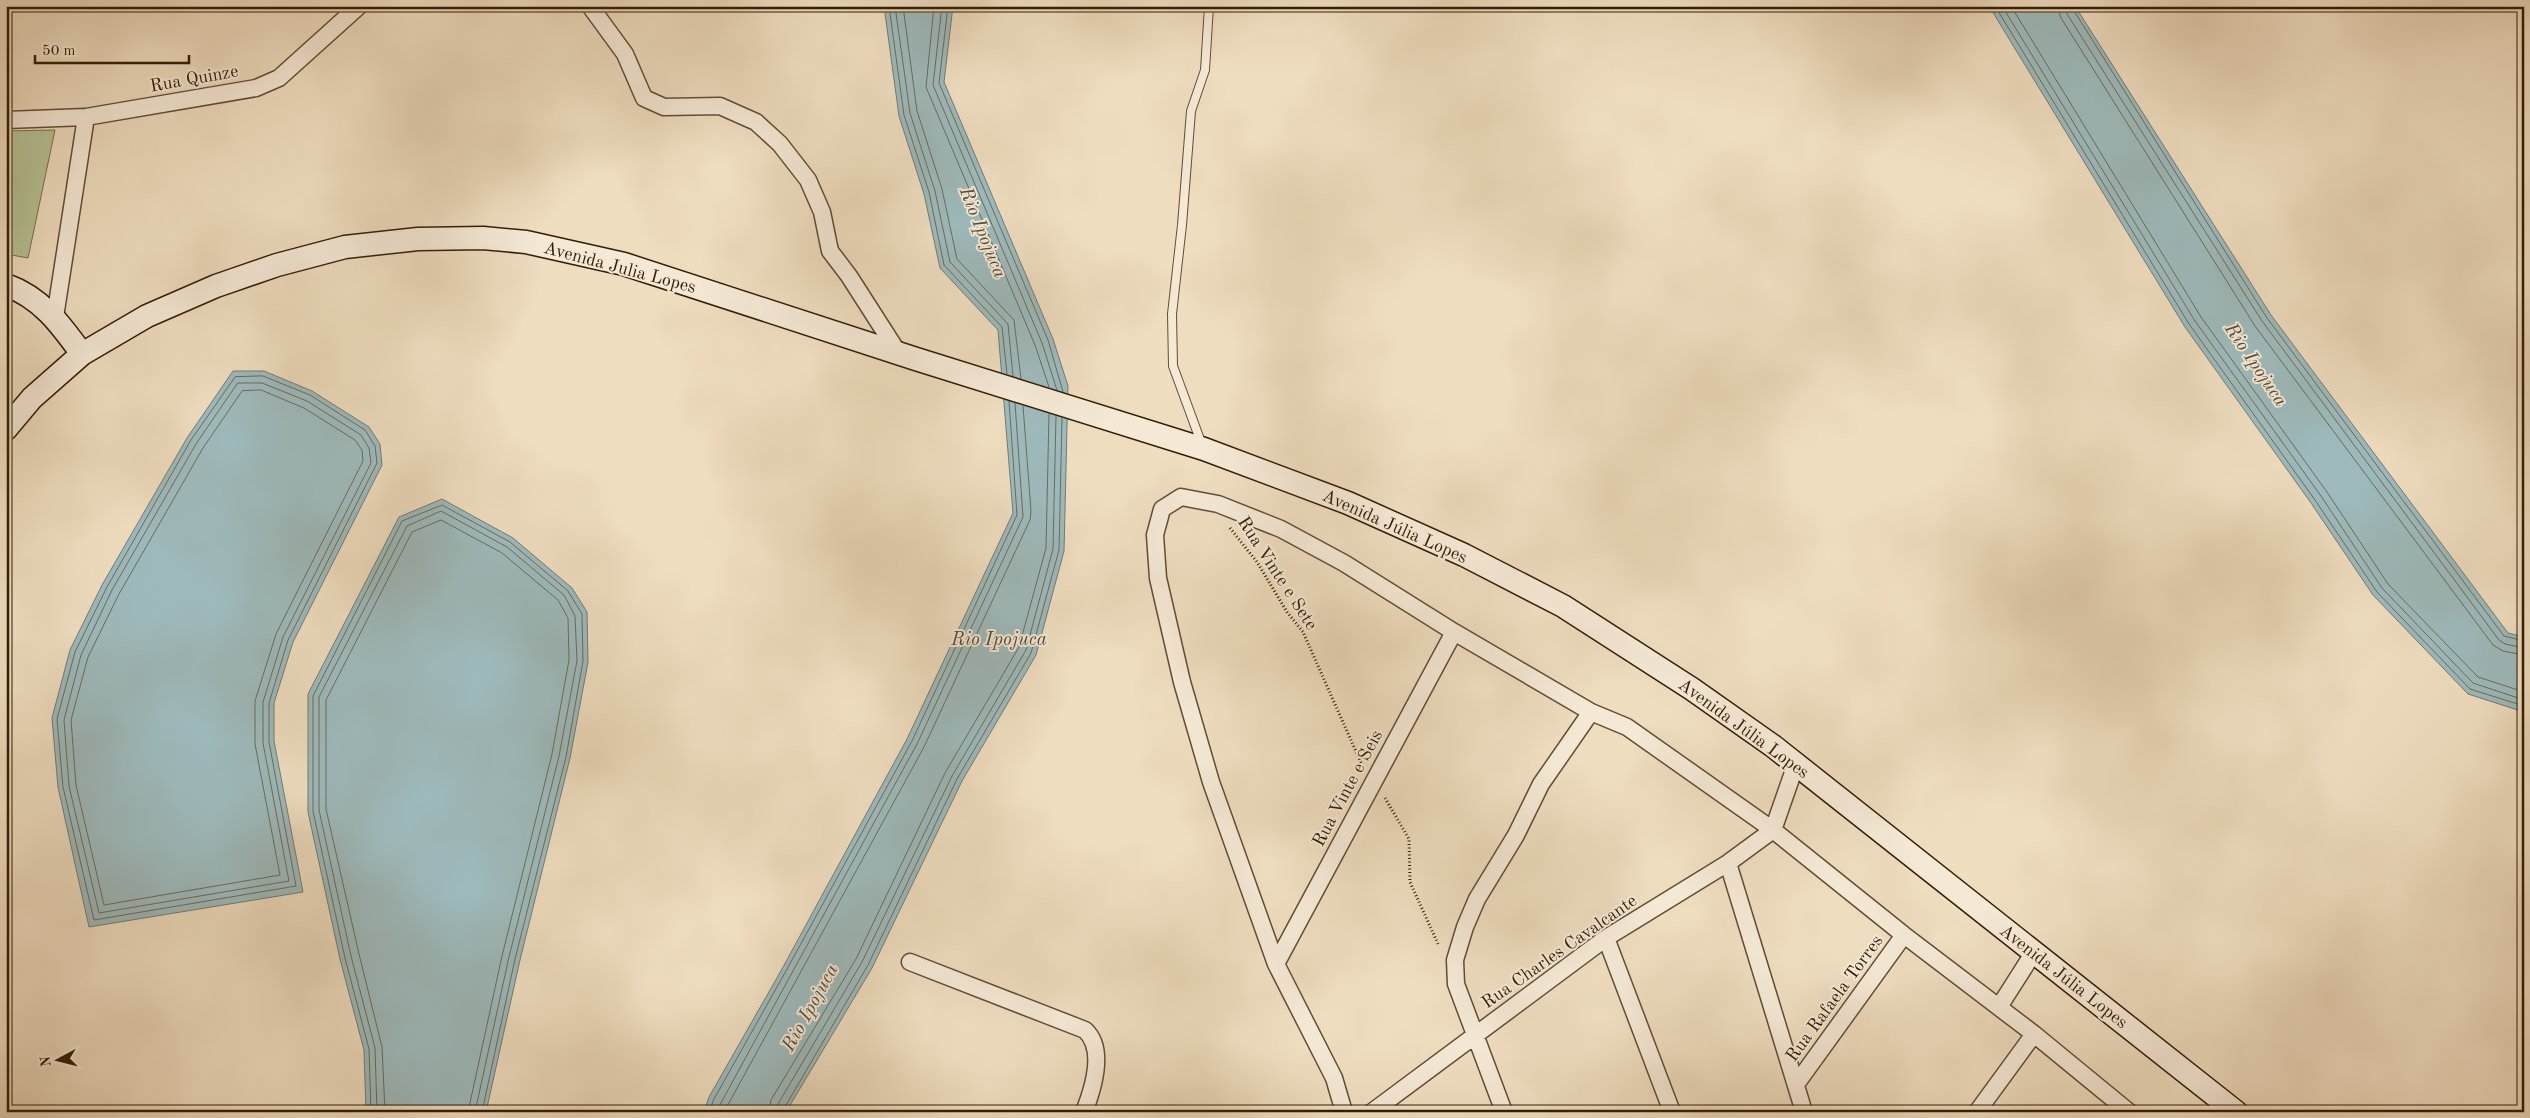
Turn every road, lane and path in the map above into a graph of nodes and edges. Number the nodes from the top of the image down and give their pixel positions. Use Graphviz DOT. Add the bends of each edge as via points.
graph roads {
  1 [pos="360,6"];
  2 [pos="590,6"];
  3 [pos="1209,6"];
  4 [pos="86,117"];
  5 [pos="6,120"];
  6 [pos="11,291"];
  7 [pos="55,317"];
  8 [pos="82,354"];
  9 [pos="907,356"];
  10 [pos="6,429"];
  11 [pos="1198,447"];
  12 [pos="1218,504"];
  13 [pos="1454,632"];
  14 [pos="1591,712"];
  15 [pos="1796,764"];
  16 [pos="1371,785"];
  17 [pos="1773,830"];
  18 [pos="1728,863"];
  19 [pos="1904,935"];
  20 [pos="1606,938"];
  21 [pos="1440,948"];
  22 [pos="2034,952"];
  23 [pos="910,962"];
  24 [pos="1276,964"];
  25 [pos="1999,1007"];
  26 [pos="1476,1034"];
  27 [pos="2034,1034"];
  28 [pos="1797,1083"];
  29 [pos="1084,1112"];
  30 [pos="1344,1112"];
  31 [pos="1372,1112"];
  32 [pos="1504,1112"];
  33 [pos="1672,1112"];
  34 [pos="1804,1112"];
  35 [pos="1977,1112"];
  36 [pos="2128,1112"];
  37 [pos="2236,1112"];
  1 -- 4 [label="street, Rua Quinze" via="279,78 256,88"];
  2 -- 9 [label="street" via="625,54 644,98 664,107 720,106 756,122 780,144 808,180 822,212 830,251"];
  3 -- 11 [label="lane" via="1205,70 1191,111 1172,314 1173,366"];
  4 -- 5 [label="street, Rua Quinze"];
  4 -- 7 [label="street"];
  6 -- 7 [label="main road"];
  7 -- 8 [label="main road"];
  8 -- 9 [label="main road, Avenida Julia Lopes" via="147,316 216,286 277,265 345,247 418,239 483,238 526,242 624,264"];
  8 -- 10 [label="main road, Avenida Julia Lopes" via="32,398"];
  9 -- 11 [label="main road, Avenida Julia Lopes"];
  11 -- 15 [label="main road, Avenida Júlia Lopes" via="1348,503 1464,555 1563,606 1692,689"];
  12 -- 13 [label="street" via="1280,529 1344,562"];
  12 -- 16 [label="path, Rua Vinte e Sete" via="1232,533 1257,562 1303,632"];
  12 -- 24 [label="street" via="1182,497 1162,509 1155,535 1158,578 1182,682 1211,782"];
  13 -- 14 [label="street"];
  13 -- 16 [label="street, Rua Vinte e Seis"];
  14 -- 17 [label="street" via="1627,727"];
  14 -- 26 [label="street" via="1542,784 1477,899 1465,927 1455,960 1456,984"];
  15 -- 17 [label="street"];
  15 -- 22 [label="main road, Avenida Júlia Lopes"];
  16 -- 21 [label="path, Rua Vinte e Sete" via="1379,789 1398,816 1409,839 1410,882"];
  16 -- 24 [label="street, Rua Vinte e Seis"];
  17 -- 18 [label="street, Rua Charles Cavalcante"];
  17 -- 19 [label="street"];
  18 -- 20 [label="street, Rua Charles Cavalcante"];
  18 -- 28 [label="street"];
  19 -- 25 [label="street"];
  19 -- 28 [label="street, Rua Rafaela Torres"];
  20 -- 26 [label="street, Rua Charles Cavalcante"];
  20 -- 33 [label="street"];
  22 -- 25 [label="street"];
  22 -- 37 [label="main road, Avenida Júlia Lopes"];
  23 -- 29 [label="street" via="1085,1030 1092,1036 1096,1054"];
  24 -- 30 [label="street" via="1334,1078"];
  25 -- 27 [label="street"];
  26 -- 31 [label="street, Rua Charles Cavalcante"];
  26 -- 32 [label="street"];
  27 -- 35 [label="street"];
  27 -- 36 [label="street"];
  28 -- 34 [label="street"];
}
